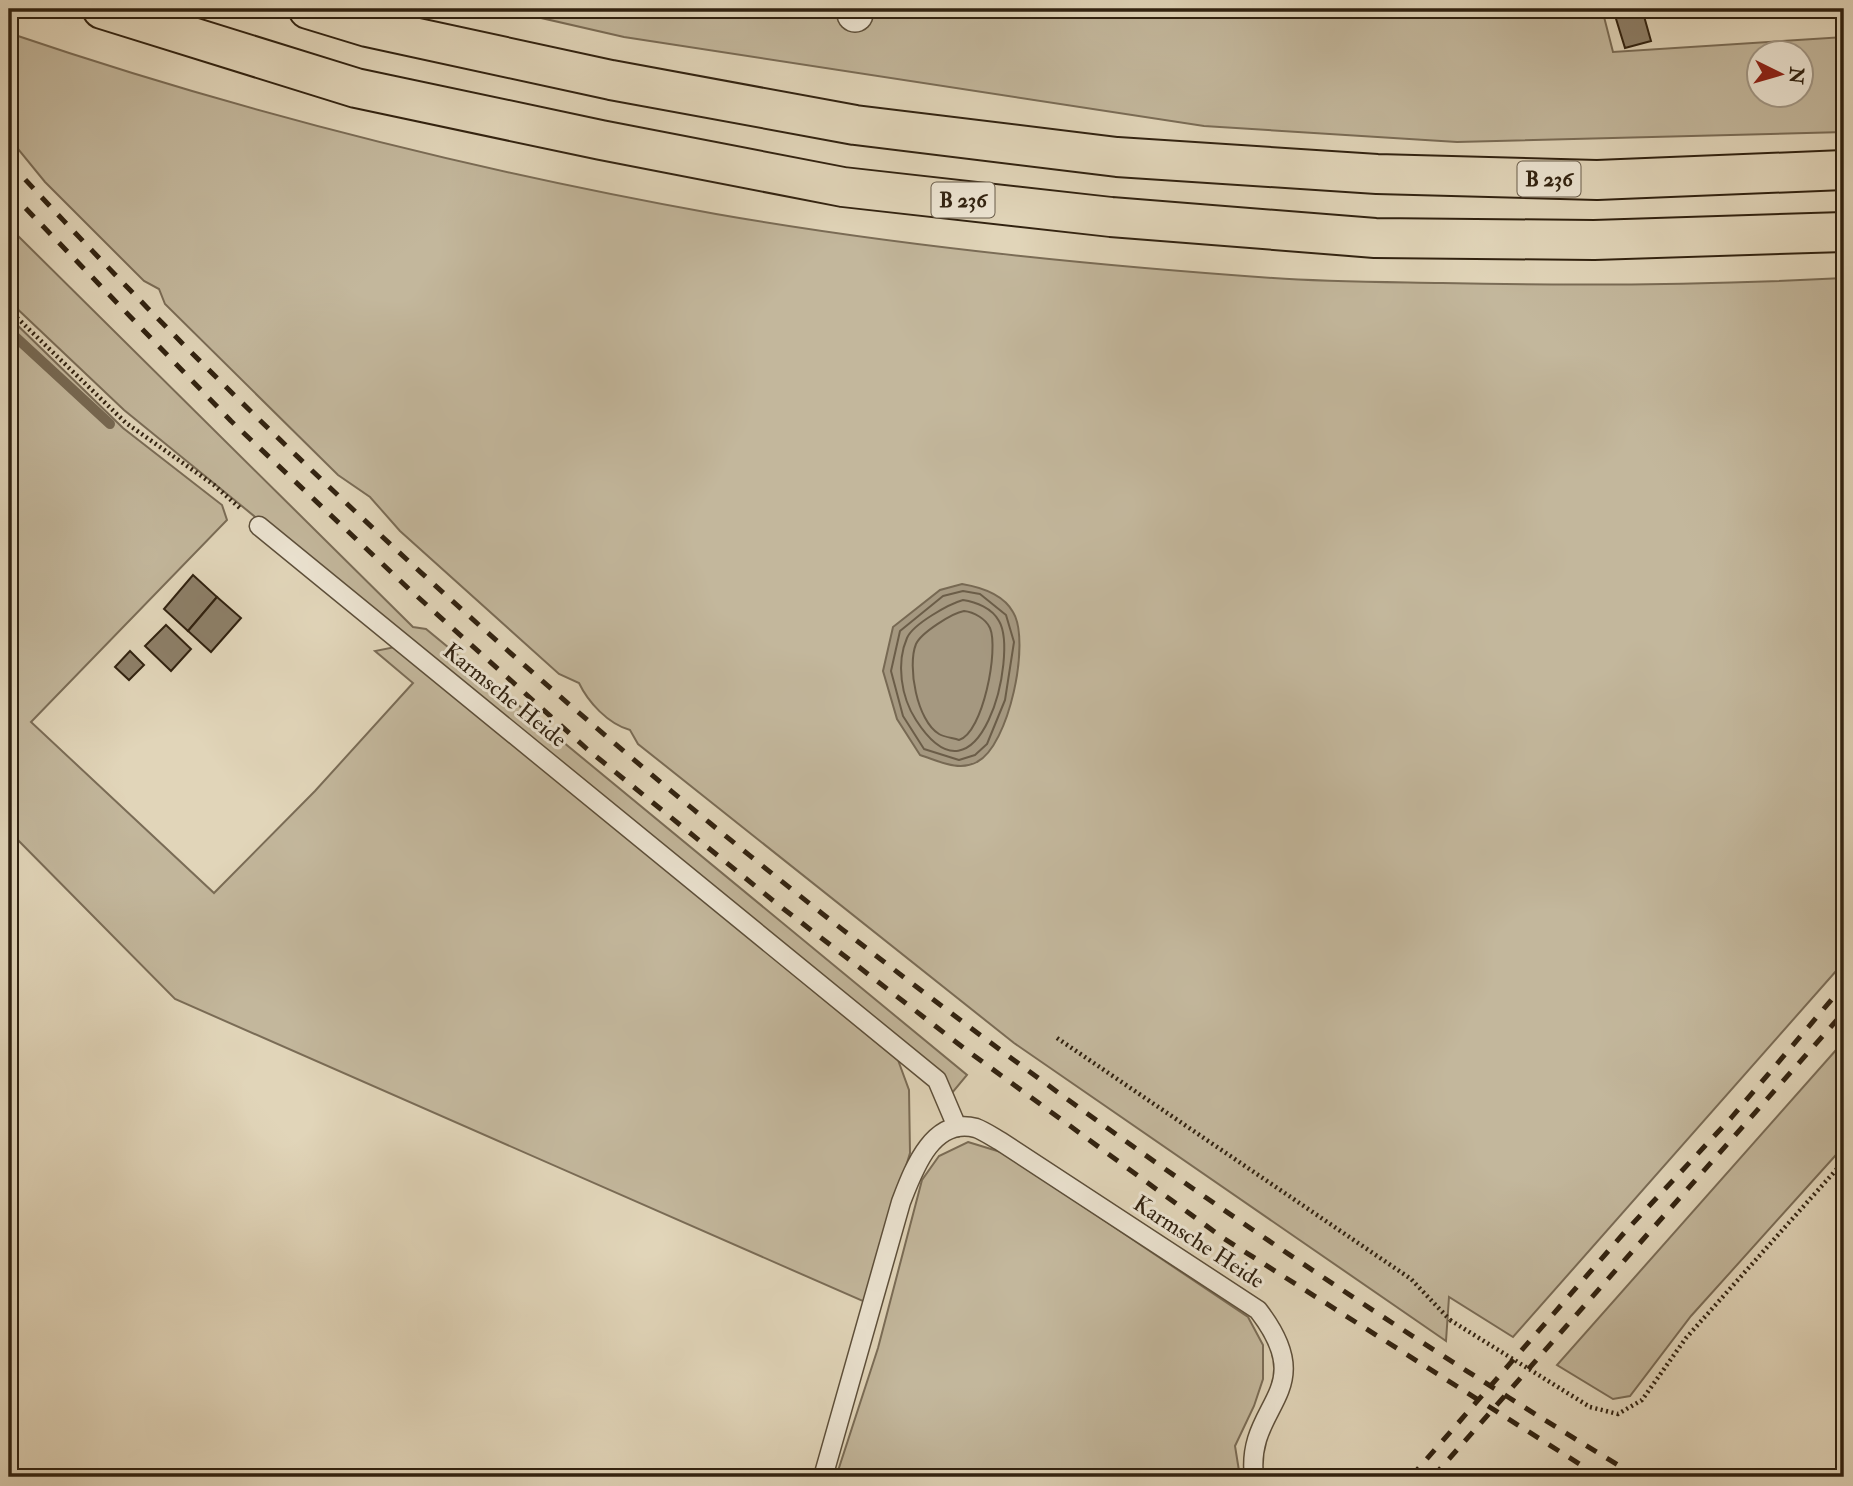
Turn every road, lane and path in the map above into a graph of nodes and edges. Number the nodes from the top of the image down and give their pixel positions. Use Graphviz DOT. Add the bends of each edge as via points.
graph roads {
  1 [pos="102,9"];
  2 [pos="307,9"];
  3 [pos="1844,170"];
  4 [pos="1844,232"];
  5 [pos="9,310"];
  6 [pos="259,526"];
  7 [pos="1057,1038"];
  8 [pos="957,1127"];
  9 [pos="1844,1161"];
  10 [pos="822,1477"];
  11 [pos="1255,1477"];
  1 -- 4 [label="highway, B 236" via="356,88 843,187 1111,217 1375,238 1594,240"];
  2 -- 3 [label="highway, B 236" via="367,27 611,80 855,125 1117,157 1377,174 1597,180"];
  5 -- 6 [label="path" via="126,423 214,485"];
  6 -- 8 [label="lane, Karmsche Heide" via="937,1080"];
  7 -- 9 [label="path, bridge" via="1411,1279 1450,1320 1590,1407 1618,1414 1642,1400 1686,1338"];
  8 -- 10 [label="lane" via="937,1137 916,1162"];
  8 -- 11 [label="lane, Karmsche Heide" via="976,1128 1000,1141 1258,1310 1277,1334 1284,1357 1283,1382 1252,1455"];
}
